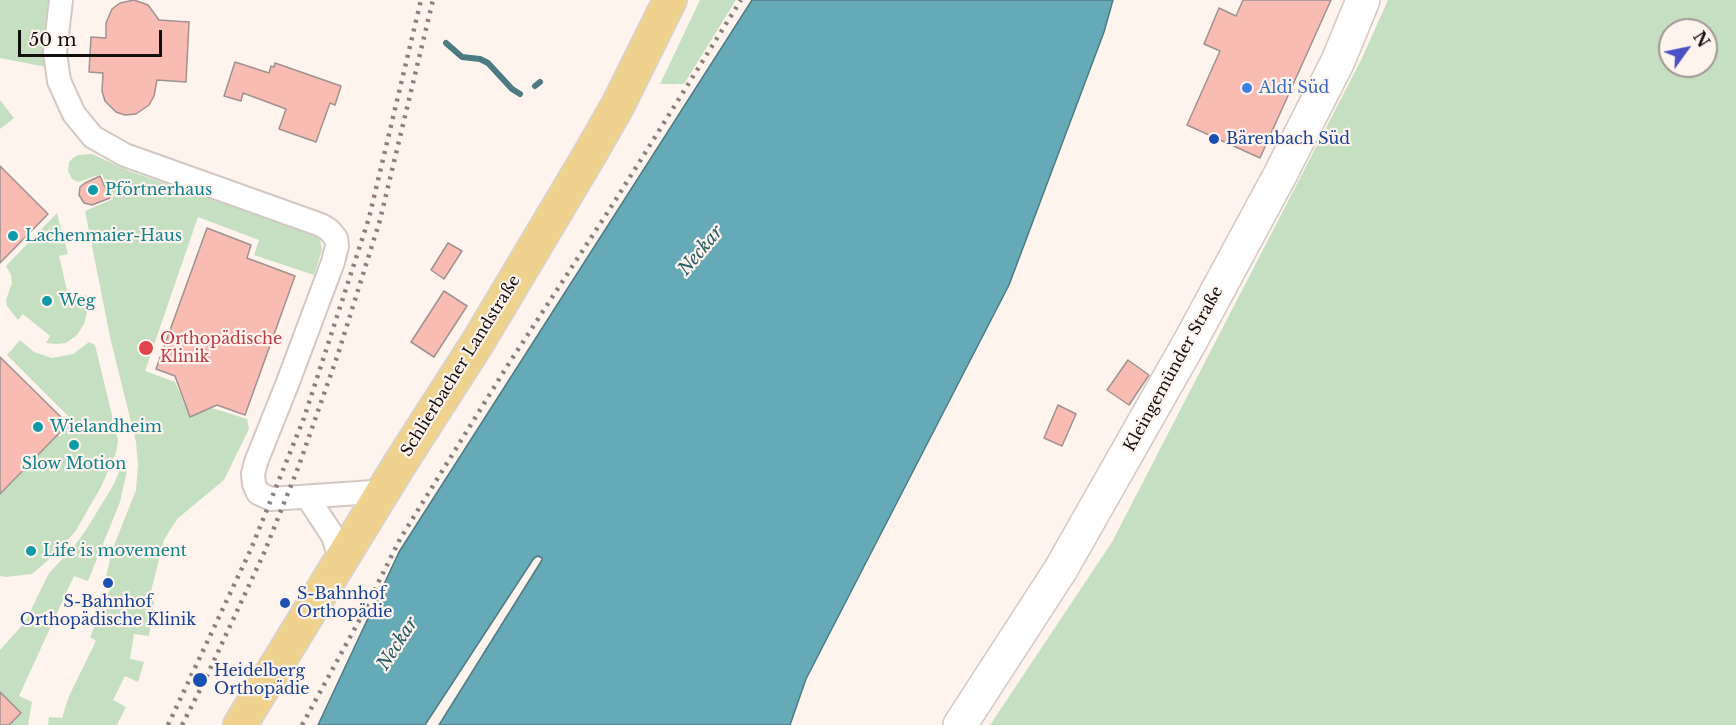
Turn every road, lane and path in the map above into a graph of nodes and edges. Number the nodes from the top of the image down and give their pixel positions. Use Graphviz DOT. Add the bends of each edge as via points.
graph roads {
  1 [pos="61,0"];
  2 [pos="670,0"];
  3 [pos="1364,0"];
  4 [pos="381,496"];
  5 [pos="308,498"];
  6 [pos="341,561"];
  7 [pos="240,725"];
  8 [pos="960,725"];
  1 -- 5 [label="street" via="56,52 59,81 74,114 93,137 125,155 321,225 336,238 333,262 254,469 255,488 265,497"];
  2 -- 4 [label="main road, Schlierbacher Landstraße" via="596,144"];
  3 -- 8 [label="main road, Kleingemünder Straße" via="1280,175 1191,340 1061,569"];
  4 -- 5 [label="street" via="373,492"];
  4 -- 6 [label="main road, Schlierbacher Landstraße"];
  5 -- 6 [label="street" via="333,537"];
  6 -- 7 [label="main road, Schlierbacher Landstraße"];
}
